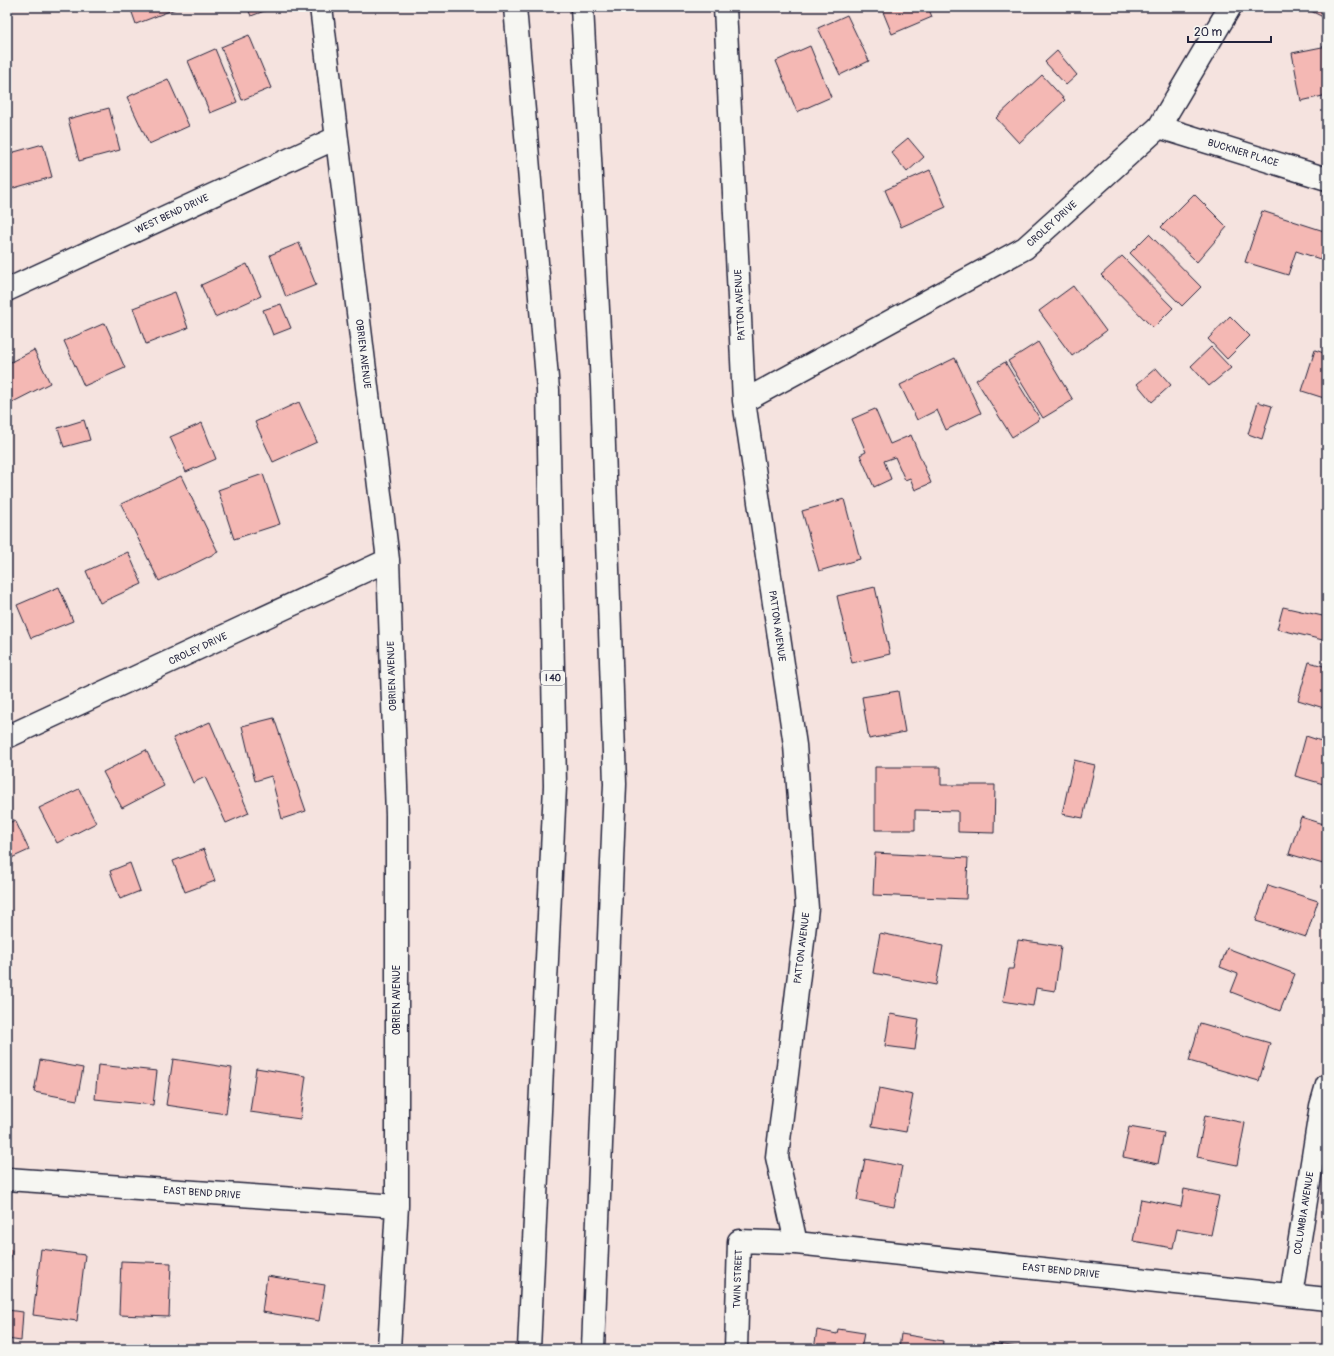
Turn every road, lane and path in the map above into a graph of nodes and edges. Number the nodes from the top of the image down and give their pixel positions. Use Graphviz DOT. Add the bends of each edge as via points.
graph roads {
  1 [pos="321,7"];
  2 [pos="515,7"];
  3 [pos="582,7"];
  4 [pos="725,7"];
  5 [pos="1230,7"];
  6 [pos="1159,127"];
  7 [pos="336,138"];
  8 [pos="1327,179"];
  9 [pos="7,290"];
  10 [pos="744,401"];
  11 [pos="388,560"];
  12 [pos="7,737"];
  13 [pos="1327,1085"];
  14 [pos="7,1179"];
  15 [pos="397,1206"];
  16 [pos="796,1243"];
  17 [pos="1291,1295"];
  18 [pos="1327,1299"];
  19 [pos="389,1349"];
  20 [pos="528,1349"];
  21 [pos="593,1349"];
  22 [pos="736,1349"];
  1 -- 7 [label="main road, OBRIEN AVENUE"];
  2 -- 20 [label="main road, I 40" via="548,390 554,786"];
  3 -- 21 [label="main road" via="602,386 615,784"];
  4 -- 10 [label="main road, PATTON AVENUE"];
  5 -- 6 [label="main road, CROLEY DRIVE"];
  6 -- 8 [label="main road, BUCKNER PLACE"];
  6 -- 10 [label="main road, CROLEY DRIVE" via="1025,248"];
  7 -- 9 [label="main road, WEST BEND DRIVE"];
  7 -- 11 [label="main road, OBRIEN AVENUE"];
  10 -- 16 [label="main road, PATTON AVENUE" via="795,746 807,908 777,1157"];
  11 -- 12 [label="main road, CROLEY DRIVE"];
  11 -- 15 [label="main road, OBRIEN AVENUE" via="397,815"];
  13 -- 17 [label="main road, COLUMBIA AVENUE" via="1321,1106"];
  14 -- 15 [label="main road, EAST BEND DRIVE"];
  15 -- 19 [label="main road, OBRIEN AVENUE"];
  16 -- 17 [label="main road, EAST BEND DRIVE"];
  16 -- 22 [label="main road, TWIN STREET" via="740,1241"];
  17 -- 18 [label="main road, EAST BEND DRIVE"];
}
